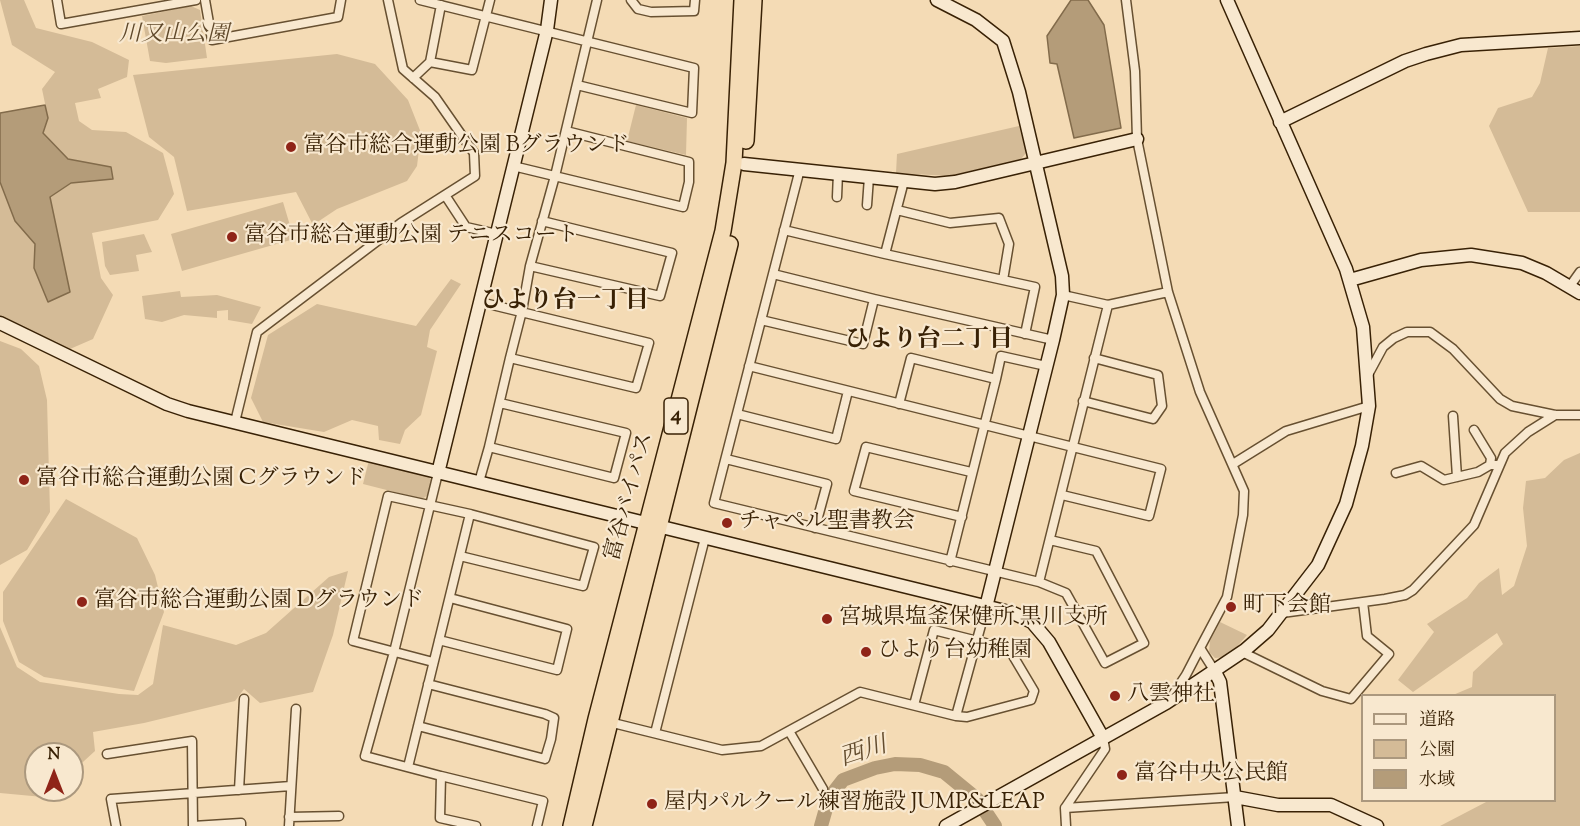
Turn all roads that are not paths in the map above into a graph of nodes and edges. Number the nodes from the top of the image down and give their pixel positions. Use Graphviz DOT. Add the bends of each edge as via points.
graph roads {
  1 [pos="57,0"];
  2 [pos="196,0"];
  3 [pos="205,0"];
  4 [pos="341,0"];
  5 [pos="388,0"];
  6 [pos="420,0"];
  7 [pos="490,0"];
  8 [pos="551,0"];
  9 [pos="597,0"];
  10 [pos="631,0"];
  11 [pos="695,0"];
  12 [pos="742,0"];
  13 [pos="754,0"];
  14 [pos="937,0"];
  15 [pos="1126,0"];
  16 [pos="1227,0"];
  17 [pos="441,5"];
  18 [pos="487,15"];
  19 [pos="547,30"];
  20 [pos="1580,38"];
  21 [pos="588,41"];
  22 [pos="430,62"];
  23 [pos="413,78"];
  24 [pos="577,85"];
  25 [pos="1280,122"];
  26 [pos="566,131"];
  27 [pos="1137,139"];
  28 [pos="744,164"];
  29 [pos="1036,164"];
  30 [pos="513,166"];
  31 [pos="800,169"];
  32 [pos="838,173"];
  33 [pos="555,176"];
  34 [pos="870,177"];
  35 [pos="904,181"];
  36 [pos="445,195"];
  37 [pos="837,197"];
  38 [pos="867,205"];
  39 [pos="897,210"];
  40 [pos="542,221"];
  41 [pos="784,230"];
  42 [pos="497,234"];
  43 [pos="885,254"];
  44 [pos="530,266"];
  45 [pos="1580,272"];
  46 [pos="772,274"];
  47 [pos="1350,279"];
  48 [pos="1003,280"];
  49 [pos="1575,289"];
  50 [pos="1168,292"];
  51 [pos="1063,295"];
  52 [pos="874,299"];
  53 [pos="480,302"];
  54 [pos="1108,305"];
  55 [pos="522,311"];
  56 [pos="761,320"];
  57 [pos="0,323"];
  58 [pos="1025,334"];
  59 [pos="1053,340"];
  60 [pos="510,358"];
  61 [pos="1094,358"];
  62 [pos="749,366"];
  63 [pos="1046,366"];
  64 [pos="1369,373"];
  65 [pos="996,379"];
  66 [pos="848,391"];
  67 [pos="1083,401"];
  68 [pos="500,403"];
  69 [pos="899,404"];
  70 [pos="1370,406"];
  71 [pos="737,414"];
  72 [pos="1555,415"];
  73 [pos="1580,415"];
  74 [pos="1453,416"];
  75 [pos="235,422"];
  76 [pos="984,425"];
  77 [pos="1474,430"];
  78 [pos="1029,435"];
  79 [pos="489,447"];
  80 [pos="1073,447"];
  81 [pos="726,459"];
  82 [pos="1233,464"];
  83 [pos="1494,465"];
  84 [pos="971,472"];
  85 [pos="438,473"];
  86 [pos="1396,473"];
  87 [pos="1457,477"];
  88 [pos="479,482"];
  89 [pos="1062,495"];
  90 [pos="429,506"];
  91 [pos="470,514"];
  92 [pos="962,517"];
  93 [pos="653,525"];
  94 [pos="815,528"];
  95 [pos="705,538"];
  96 [pos="1050,540"];
  97 [pos="460,556"];
  98 [pos="950,562"];
  99 [pos="995,572"];
  100 [pos="1039,582"];
  101 [pos="450,598"];
  102 [pos="1363,602"];
  103 [pos="986,607"];
  104 [pos="1282,613"];
  105 [pos="439,640"];
  106 [pos="977,641"];
  107 [pos="1200,648"];
  108 [pos="394,652"];
  109 [pos="1242,652"];
  110 [pos="434,662"];
  111 [pos="1214,670"];
  112 [pos="428,684"];
  113 [pos="244,699"];
  114 [pos="1167,703"];
  115 [pos="914,705"];
  116 [pos="296,709"];
  117 [pos="956,716"];
  118 [pos="609,722"];
  119 [pos="418,726"];
  120 [pos="789,731"];
  121 [pos="656,733"];
  122 [pos="1103,738"];
  123 [pos="107,754"];
  124 [pos="408,767"];
  125 [pos="441,776"];
  126 [pos="291,786"];
  127 [pos="823,789"];
  128 [pos="239,790"];
  129 [pos="193,793"];
  130 [pos="1235,797"];
  131 [pos="1065,808"];
  132 [pos="339,816"];
  133 [pos="289,822"];
  134 [pos="116,826"];
  135 [pos="193,826"];
  136 [pos="241,826"];
  137 [pos="476,826"];
  138 [pos="537,826"];
  139 [pos="571,826"];
  140 [pos="584,826"];
  141 [pos="946,826"];
  142 [pos="1066,826"];
  143 [pos="1238,826"];
  144 [pos="1377,826"];
  1 -- 2 [label="street" via="61,24"];
  3 -- 4 [label="street" via="212,40 338,17"];
  5 -- 23 [label="street" via="398,56 403,69"];
  6 -- 17 [label="street"];
  7 -- 18 [label="street"];
  8 -- 19 [label="street"];
  9 -- 21 [label="street"];
  10 -- 11 [label="street" via="638,9 651,12 694,11"];
  12 -- 93 [label="highway, 富谷バイパス / 4" via="731,194"];
  13 -- 28 [label="highway, 富谷バイパス / 4"];
  14 -- 29 [label="street" via="976,20 1003,42"];
  15 -- 27 [label="street" via="1135,71"];
  16 -- 25 [label="street"];
  17 -- 18 [label="street"];
  17 -- 22 [label="street"];
  18 -- 19 [label="street"];
  18 -- 22 [label="street" via="472,70"];
  19 -- 21 [label="street"];
  19 -- 30 [label="street"];
  20 -- 25 [label="street" via="1461,45 1426,54"];
  21 -- 24 [label="street"];
  21 -- 24 [label="street" via="694,68 692,113"];
  22 -- 23 [label="street"];
  23 -- 36 [label="street" via="435,98 474,153 475,176"];
  24 -- 26 [label="street"];
  25 -- 47 [label="street"];
  26 -- 33 [label="street"];
  26 -- 33 [label="street" via="689,162 683,207"];
  27 -- 29 [label="street"];
  27 -- 50 [label="street"];
  28 -- 31 [label="street"];
  28 -- 93 [label="highway, 富谷バイパス / 4" via="727,260"];
  29 -- 35 [label="street" via="955,182"];
  29 -- 51 [label="street" via="1058,250"];
  30 -- 33 [label="street"];
  30 -- 42 [label="street"];
  31 -- 32 [label="street"];
  31 -- 41 [label="street"];
  32 -- 34 [label="street"];
  32 -- 37 [label="street"];
  33 -- 40 [label="street"];
  34 -- 35 [label="street"];
  34 -- 38 [label="street"];
  35 -- 39 [label="street"];
  36 -- 42 [label="street" via="466,227"];
  36 -- 75 [label="street" via="401,223 257,332"];
  39 -- 43 [label="street"];
  39 -- 48 [label="street" via="950,223 999,219 1009,244"];
  40 -- 44 [label="street"];
  40 -- 44 [label="street" via="672,253 660,296"];
  41 -- 43 [label="street"];
  41 -- 46 [label="street"];
  42 -- 53 [label="street"];
  43 -- 48 [label="street"];
  44 -- 55 [label="street"];
  45 -- 49 [label="street"];
  46 -- 52 [label="street"];
  46 -- 56 [label="street"];
  47 -- 49 [label="street" via="1420,260 1471,255 1522,263"];
  47 -- 64 [label="street" via="1363,327"];
  48 -- 58 [label="street" via="1035,286"];
  50 -- 54 [label="street"];
  50 -- 82 [label="street" via="1200,392"];
  51 -- 54 [label="street"];
  51 -- 59 [label="street"];
  52 -- 56 [label="street" via="863,344"];
  52 -- 58 [label="street"];
  53 -- 55 [label="street"];
  53 -- 85 [label="street"];
  54 -- 61 [label="street"];
  55 -- 60 [label="street"];
  55 -- 60 [label="street" via="649,343 636,388"];
  56 -- 62 [label="street"];
  57 -- 75 [label="street" via="167,404"];
  58 -- 59 [label="street"];
  59 -- 63 [label="street"];
  60 -- 68 [label="street"];
  61 -- 67 [label="street"];
  61 -- 67 [label="street" via="1158,375 1162,406 1153,419"];
  62 -- 66 [label="street"];
  62 -- 71 [label="street"];
  63 -- 65 [label="street" via="1001,356"];
  63 -- 78 [label="street"];
  64 -- 70 [label="street"];
  64 -- 72 [label="street" via="1383,347 1394,338 1407,332 1430,332 1453,349 1500,399 1525,410"];
  65 -- 69 [label="street" via="911,358"];
  65 -- 76 [label="street"];
  66 -- 69 [label="street"];
  66 -- 71 [label="street" via="836,439"];
  67 -- 80 [label="street"];
  68 -- 79 [label="street"];
  68 -- 79 [label="street" via="626,432 614,478"];
  69 -- 76 [label="street"];
  70 -- 82 [label="street" via="1286,432"];
  70 -- 104 [label="street" via="1354,478 1336,531 1318,565"];
  71 -- 81 [label="street"];
  72 -- 73 [label="street"];
  72 -- 83 [label="street" via="1515,443"];
  74 -- 87 [label="street"];
  75 -- 85 [label="street"];
  76 -- 78 [label="street"];
  76 -- 84 [label="street"];
  77 -- 83 [label="street"];
  78 -- 80 [label="street"];
  78 -- 99 [label="street"];
  79 -- 88 [label="street"];
  80 -- 89 [label="street"];
  80 -- 89 [label="street" via="1161,469 1149,516"];
  81 -- 94 [label="street" via="714,503"];
  81 -- 94 [label="street" via="827,484"];
  82 -- 107 [label="street" via="1244,491 1241,525 1227,597"];
  83 -- 87 [label="street"];
  83 -- 102 [label="street" via="1474,525 1413,590"];
  84 -- 92 [label="street"];
  84 -- 92 [label="street" via="866,447 854,491"];
  85 -- 88 [label="street"];
  85 -- 90 [label="street"];
  86 -- 87 [label="street" via="1420,466 1438,479"];
  88 -- 93 [label="street"];
  89 -- 96 [label="street"];
  90 -- 91 [label="street"];
  90 -- 108 [label="street"];
  90 -- 108 [label="street" via="388,496 354,641"];
  91 -- 97 [label="street"];
  91 -- 97 [label="street" via="594,547 583,586"];
  92 -- 98 [label="street"];
  93 -- 95 [label="street"];
  93 -- 118 [label="highway, 富谷バイパス / 4"];
  93 -- 139 [label="highway, 富谷バイパス / 4"];
  94 -- 98 [label="street"];
  95 -- 103 [label="street"];
  95 -- 121 [label="street"];
  96 -- 100 [label="street"];
  96 -- 100 [label="street" via="1096,551 1144,643 1104,663 1066,593"];
  97 -- 101 [label="street"];
  98 -- 99 [label="street"];
  99 -- 100 [label="street"];
  99 -- 103 [label="street"];
  101 -- 105 [label="street"];
  101 -- 105 [label="street" via="567,629 557,670"];
  102 -- 104 [label="street"];
  102 -- 109 [label="street" via="1367,636 1389,654 1351,699 1322,691"];
  103 -- 106 [label="street"];
  103 -- 122 [label="street" via="1013,613 1039,628"];
  104 -- 109 [label="street"];
  105 -- 110 [label="street"];
  106 -- 115 [label="street" via="934,630"];
  106 -- 117 [label="street"];
  106 -- 117 [label="street" via="1009,649 1034,691 1031,700 968,717"];
  107 -- 111 [label="street"];
  107 -- 114 [label="street"];
  108 -- 110 [label="street"];
  108 -- 124 [label="street" via="365,756"];
  109 -- 111 [label="street"];
  110 -- 112 [label="street"];
  111 -- 114 [label="street"];
  111 -- 130 [label="street" via="1220,682"];
  112 -- 119 [label="street"];
  112 -- 119 [label="street" via="554,718 551,739 545,759"];
  113 -- 128 [label="street"];
  114 -- 122 [label="street"];
  115 -- 117 [label="street"];
  115 -- 120 [label="street" via="860,692"];
  116 -- 126 [label="street"];
  118 -- 121 [label="street"];
  118 -- 140 [label="highway, 富谷バイパス / 4"];
  119 -- 124 [label="street"];
  120 -- 121 [label="street" via="761,746 739,750 696,745"];
  120 -- 127 [label="street"];
  122 -- 131 [label="street" via="1105,749"];
  122 -- 141 [label="street"];
  123 -- 129 [label="street" via="192,741"];
  124 -- 125 [label="street"];
  125 -- 137 [label="street" via="440,818"];
  125 -- 138 [label="street" via="543,801"];
  126 -- 128 [label="street"];
  126 -- 133 [label="street"];
  128 -- 129 [label="street"];
  129 -- 134 [label="street" via="111,799"];
  129 -- 135 [label="street"];
  130 -- 131 [label="street"];
  130 -- 143 [label="street"];
  130 -- 144 [label="street" via="1278,805 1331,805"];
  131 -- 142 [label="street"];
  132 -- 133 [label="street"];
  135 -- 136 [label="street"];
}
